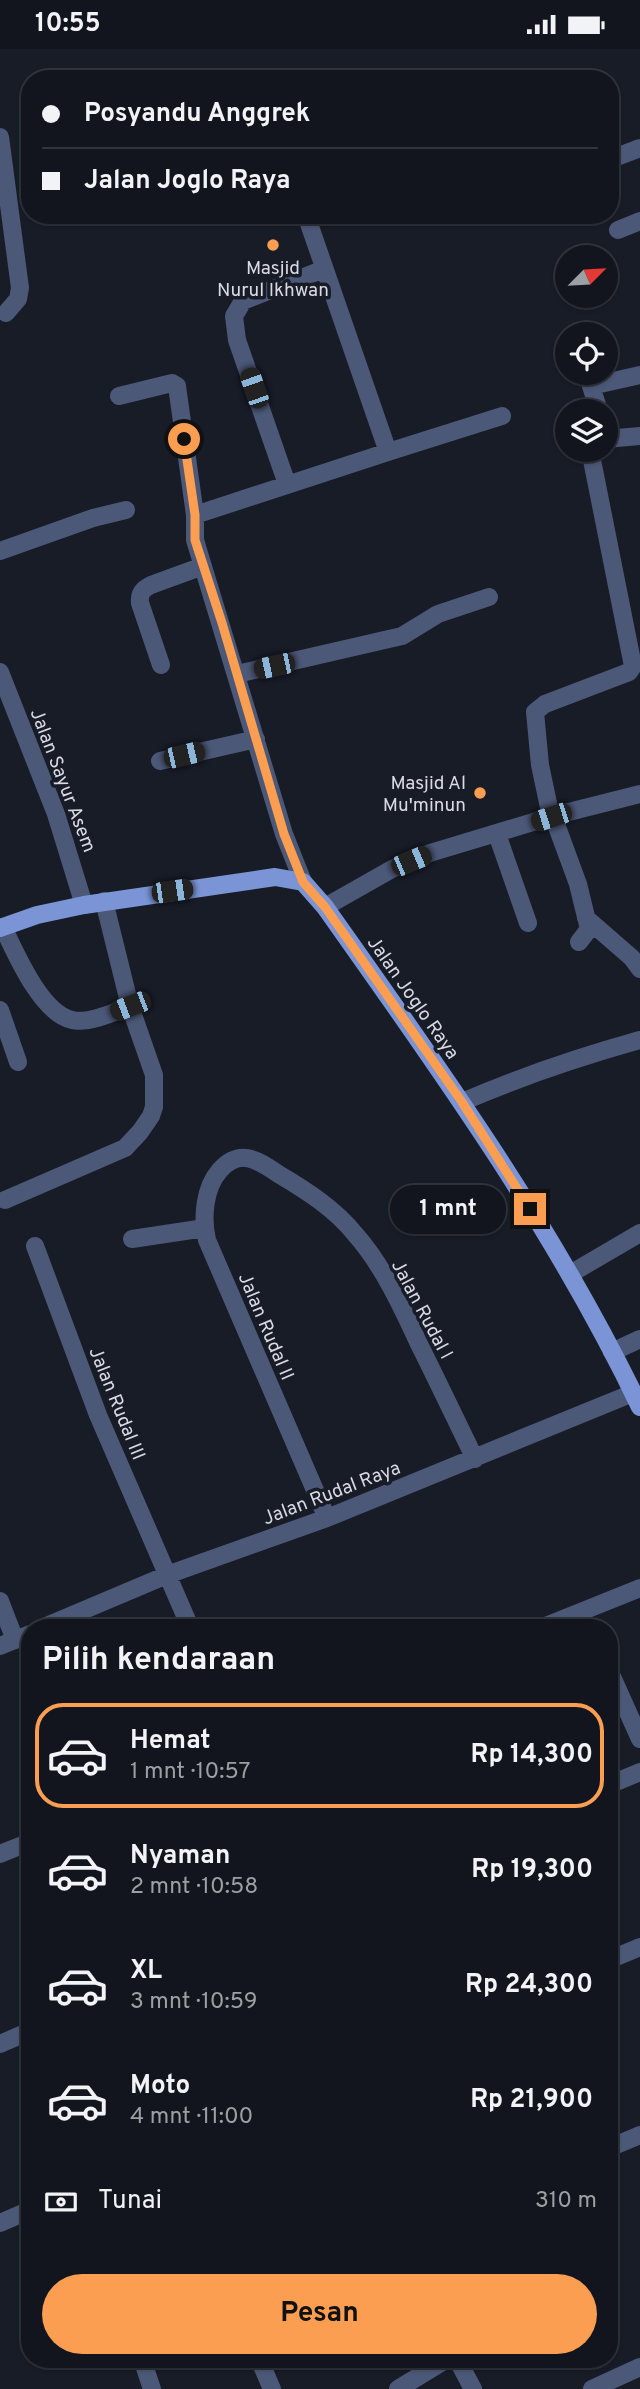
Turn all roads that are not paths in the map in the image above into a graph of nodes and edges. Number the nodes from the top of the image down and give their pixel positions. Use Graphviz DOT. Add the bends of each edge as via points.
graph roads {
  1 [pos="0,137"];
  2 [pos="640,148"];
  3 [pos="619,156"];
  4 [pos="640,222"];
  5 [pos="309,224"];
  6 [pos="618,230"];
  7 [pos="324,269"];
  8 [pos="6,313"];
  9 [pos="640,375"];
  10 [pos="119,396"];
  11 [pos="595,399"];
  12 [pos="502,416"];
  13 [pos="618,436"];
  14 [pos="640,436"];
  15 [pos="388,451"];
  16 [pos="592,462"];
  17 [pos="287,484"];
  18 [pos="126,510"];
  19 [pos="195,515"];
  20 [pos="0,551"];
  21 [pos="203,566"];
  22 [pos="489,597"];
  23 [pos="161,665"];
  24 [pos="237,674"];
  25 [pos="1,678"];
  26 [pos="256,739"];
  27 [pos="160,761"];
  28 [pos="640,794"];
  29 [pos="552,816"];
  30 [pos="497,834"];
  31 [pos="303,882"];
  32 [pos="104,901"];
  33 [pos="84,905"];
  34 [pos="325,907"];
  35 [pos="586,918"];
  36 [pos="528,923"];
  37 [pos="2,927"];
  38 [pos="579,942"];
  39 [pos="640,969"];
  40 [pos="130,1006"];
  41 [pos="0,1010"];
  42 [pos="640,1040"];
  43 [pos="18,1062"];
  44 [pos="462,1102"];
  45 [pos="240,1158"];
  46 [pos="5,1200"];
  47 [pos="205,1228"];
  48 [pos="640,1233"];
  49 [pos="132,1239"];
  50 [pos="35,1246"];
  51 [pos="570,1274"];
  52 [pos="640,1339"];
  53 [pos="612,1352"];
  54 [pos="636,1400"];
  55 [pos="475,1458"];
  56 [pos="327,1518"];
  57 [pos="167,1574"];
  58 [pos="640,1588"];
  59 [pos="0,1601"];
  60 [pos="63,1619"];
  61 [pos="187,1619"];
  62 [pos="588,1619"];
  63 [pos="15,1640"];
  64 [pos="618,1690"];
  65 [pos="640,1738"];
  66 [pos="640,1772"];
  67 [pos="618,1781"];
  68 [pos="21,1846"];
  69 [pos="0,1854"];
  70 [pos="640,1947"];
  71 [pos="618,1956"];
  72 [pos="21,2035"];
  73 [pos="0,2044"];
  74 [pos="640,2135"];
  75 [pos="618,2144"];
  76 [pos="21,2214"];
  77 [pos="0,2223"];
  78 [pos="640,2367"];
  79 [pos="145,2368"];
  80 [pos="263,2368"];
  81 [pos="432,2368"];
  82 [pos="462,2368"];
  83 [pos="152,2389"];
  84 [pos="272,2389"];
  85 [pos="398,2389"];
  86 [pos="473,2389"];
  87 [pos="592,2389"];
  1 -- 8 [label="street" via="20,288 18,299"];
  2 -- 3 [label="street"];
  4 -- 6 [label="street"];
  5 -- 7 [label="street"];
  7 -- 15 [label="street"];
  7 -- 17 [label="street" via="243,301 234,316 237,340"];
  9 -- 11 [label="street" via="591,386"];
  10 -- 19 [label="street" via="172,383 177,386"];
  12 -- 15 [label="street"];
  13 -- 14 [label="street"];
  15 -- 17 [label="street"];
  16 -- 29 [label="street" via="634,666 536,712 540,765"];
  17 -- 19 [label="street"];
  18 -- 20 [label="street"];
  19 -- 21 [label="street" via="195,540"];
  21 -- 23 [label="street" via="151,585 140,596"];
  21 -- 24 [label="street"];
  22 -- 24 [label="street" via="438,614 402,636"];
  24 -- 26 [label="street"];
  25 -- 33 [label="street, Jalan Sayur Asem" via="57,814"];
  26 -- 27 [label="street"];
  26 -- 31 [label="street"];
  28 -- 29 [label="street"];
  29 -- 30 [label="street"];
  29 -- 35 [label="street"];
  30 -- 34 [label="street" via="417,858"];
  30 -- 36 [label="street"];
  31 -- 32 [label="main road" via="275,877"];
  31 -- 34 [label="main road, Jalan Joglo Raya"];
  32 -- 33 [label="main road"];
  32 -- 40 [label="street"];
  33 -- 37 [label="main road"];
  34 -- 44 [label="main road, Jalan Joglo Raya"];
  35 -- 38 [label="street" via="589,929"];
  35 -- 39 [label="street"];
  37 -- 40 [label="street" via="32,982 58,1015 75,1021"];
  40 -- 46 [label="street" via="154,1075 151,1116 125,1148"];
  41 -- 43 [label="street"];
  42 -- 44 [label="street" via="577,1058"];
  44 -- 51 [label="main road, Jalan Joglo Raya"];
  45 -- 47 [label="street, Jalan Rudal II" via="227,1163 214,1177 205,1206"];
  45 -- 55 [label="street, Jalan Rudal I" via="255,1159 315,1196 355,1234 398,1300"];
  47 -- 49 [label="street"];
  47 -- 56 [label="street, Jalan Rudal II"];
  48 -- 51 [label="street"];
  50 -- 57 [label="street, Jalan Rudal III" via="98,1415"];
  51 -- 53 [label="main road, Jalan Joglo Raya"];
  52 -- 53 [label="street"];
  53 -- 54 [label="main road, Jalan Joglo Raya"];
  54 -- 55 [label="street, Jalan Rudal Raya"];
  55 -- 56 [label="street, Jalan Rudal Raya"];
  56 -- 57 [label="street, Jalan Rudal Raya"];
  57 -- 60 [label="street, Jalan Rudal Raya"];
  57 -- 61 [label="street, Jalan Rudal III"];
  58 -- 62 [label="street"];
  59 -- 63 [label="street"];
  64 -- 65 [label="street"];
  66 -- 67 [label="street"];
  68 -- 69 [label="street"];
  70 -- 71 [label="street"];
  72 -- 73 [label="street"];
  74 -- 75 [label="street"];
  76 -- 77 [label="street"];
  78 -- 87 [label="street"];
  79 -- 83 [label="street"];
  80 -- 84 [label="street"];
  81 -- 85 [label="street"];
  82 -- 86 [label="street"];
}
